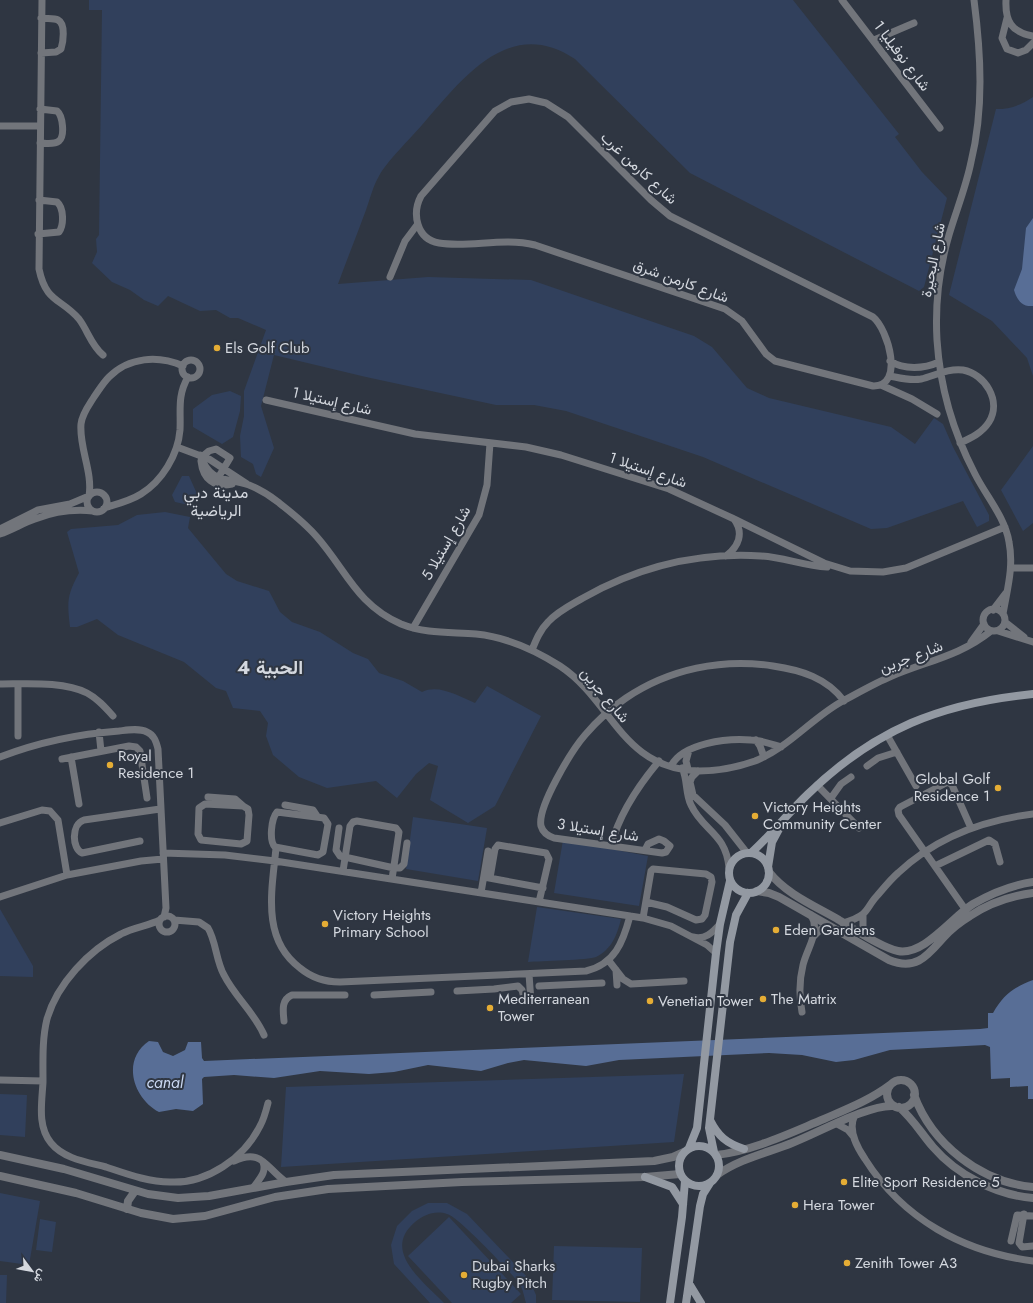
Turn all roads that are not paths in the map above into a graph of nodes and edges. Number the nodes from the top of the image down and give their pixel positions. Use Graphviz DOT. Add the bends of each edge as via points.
graph roads {
  1 [pos="42,0"];
  2 [pos="842,0"];
  3 [pos="974,0"];
  4 [pos="1006,0"];
  5 [pos="42,18"];
  6 [pos="1007,18"];
  7 [pos="914,23"];
  8 [pos="1033,36"];
  9 [pos="874,40"];
  10 [pos="1033,43"];
  11 [pos="41,52"];
  12 [pos="40,109"];
  13 [pos="0,126"];
  14 [pos="40,126"];
  15 [pos="940,128"];
  16 [pos="40,143"];
  17 [pos="39,200"];
  18 [pos="417,225"];
  19 [pos="38,234"];
  20 [pos="390,277"];
  21 [pos="103,355"];
  22 [pos="890,361"];
  23 [pos="939,362"];
  24 [pos="183,366"];
  25 [pos="941,372"];
  26 [pos="890,376"];
  27 [pos="188,377"];
  28 [pos="881,385"];
  29 [pos="266,400"];
  30 [pos="937,414"];
  31 [pos="490,443"];
  32 [pos="960,443"];
  33 [pos="177,447"];
  34 [pos="202,456"];
  35 [pos="225,468"];
  36 [pos="90,477"];
  37 [pos="218,478"];
  38 [pos="239,483"];
  39 [pos="249,485"];
  40 [pos="103,495"];
  41 [pos="89,496"];
  42 [pos="126,500"];
  43 [pos="104,508"];
  44 [pos="93,511"];
  45 [pos="732,518"];
  46 [pos="1005,527"];
  47 [pos="0,529"];
  48 [pos="0,534"];
  49 [pos="726,556"];
  50 [pos="831,567"];
  51 [pos="1011,568"];
  52 [pos="1033,568"];
  53 [pos="1009,586"];
  54 [pos="993,610"];
  55 [pos="1003,614"];
  56 [pos="1005,622"];
  57 [pos="984,624"];
  58 [pos="413,628"];
  59 [pos="994,631"];
  60 [pos="1033,642"];
  61 [pos="967,647"];
  62 [pos="532,650"];
  63 [pos="0,684"];
  64 [pos="18,684"];
  65 [pos="1033,694"];
  66 [pos="844,701"];
  67 [pos="606,714"];
  68 [pos="113,716"];
  69 [pos="99,732"];
  70 [pos="887,735"];
  71 [pos="18,736"];
  72 [pos="756,740"];
  73 [pos="781,747"];
  74 [pos="688,750"];
  75 [pos="101,751"];
  76 [pos="896,752"];
  77 [pos="0,757"];
  78 [pos="71,757"];
  79 [pos="764,757"];
  80 [pos="62,759"];
  81 [pos="658,761"];
  82 [pos="672,766"];
  83 [pos="867,766"];
  84 [pos="685,769"];
  85 [pos="698,771"];
  86 [pos="851,778"];
  87 [pos="818,785"];
  88 [pos="916,786"];
  89 [pos="208,797"];
  90 [pos="147,798"];
  91 [pos="831,798"];
  92 [pos="79,804"];
  93 [pos="285,805"];
  94 [pos="243,806"];
  95 [pos="160,809"];
  96 [pos="710,809"];
  97 [pos="787,814"];
  98 [pos="1033,814"];
  99 [pos="317,816"];
  100 [pos="701,819"];
  101 [pos="0,823"];
  102 [pos="339,828"];
  103 [pos="859,828"];
  104 [pos="970,828"];
  105 [pos="140,841"];
  106 [pos="203,841"];
  107 [pos="245,843"];
  108 [pos="407,843"];
  109 [pos="611,846"];
  110 [pos="276,848"];
  111 [pos="488,850"];
  112 [pos="645,850"];
  113 [pos="925,852"];
  114 [pos="749,853"];
  115 [pos="204,854"];
  116 [pos="316,854"];
  117 [pos="163,856"];
  118 [pos="244,856"];
  119 [pos="345,858"];
  120 [pos="275,861"];
  121 [pos="1000,862"];
  122 [pos="314,866"];
  123 [pos="935,866"];
  124 [pos="394,868"];
  125 [pos="729,868"];
  126 [pos="768,869"];
  127 [pos="343,871"];
  128 [pos="67,875"];
  129 [pos="487,877"];
  130 [pos="392,879"];
  131 [pos="730,881"];
  132 [pos="1033,882"];
  133 [pos="542,888"];
  134 [pos="757,891"];
  135 [pos="481,893"];
  136 [pos="748,893"];
  137 [pos="1033,893"];
  138 [pos="0,898"];
  139 [pos="539,902"];
  140 [pos="646,902"];
  141 [pos="966,909"];
  142 [pos="863,914"];
  143 [pos="811,915"];
  144 [pos="630,916"];
  145 [pos="643,918"];
  146 [pos="167,921"];
  147 [pos="843,923"];
  148 [pos="720,924"];
  149 [pos="832,928"];
  150 [pos="862,933"];
  151 [pos="689,936"];
  152 [pos="813,937"];
  153 [pos="716,953"];
  154 [pos="609,961"];
  155 [pos="616,970"];
  156 [pos="553,973"];
  157 [pos="529,974"];
  158 [pos="501,975"];
  159 [pos="385,980"];
  160 [pos="684,981"];
  161 [pos="332,982"];
  162 [pos="602,983"];
  163 [pos="553,985"];
  164 [pos="617,985"];
  165 [pos="539,986"];
  166 [pos="501,988"];
  167 [pos="457,991"];
  168 [pos="431,992"];
  169 [pos="386,994"];
  170 [pos="332,995"];
  171 [pos="346,995"];
  172 [pos="374,995"];
  173 [pos="524,998"];
  174 [pos="531,1002"];
  175 [pos="802,1012"];
  176 [pos="284,1021"];
  177 [pos="264,1035"];
  178 [pos="0,1080"];
  179 [pos="43,1081"];
  180 [pos="890,1085"];
  181 [pos="914,1095"];
  182 [pos="268,1103"];
  183 [pos="896,1106"];
  184 [pos="854,1117"];
  185 [pos="710,1120"];
  186 [pos="837,1124"];
  187 [pos="853,1136"];
  188 [pos="744,1149"];
  189 [pos="686,1150"];
  190 [pos="715,1154"];
  191 [pos="0,1155"];
  192 [pos="262,1160"];
  193 [pos="228,1163"];
  194 [pos="487,1169"];
  195 [pos="717,1175"];
  196 [pos="0,1176"];
  197 [pos="645,1177"];
  198 [pos="682,1177"];
  199 [pos="286,1182"];
  200 [pos="462,1182"];
  201 [pos="710,1183"];
  202 [pos="1033,1187"];
  203 [pos="252,1188"];
  204 [pos="135,1191"];
  205 [pos="1033,1198"];
  206 [pos="683,1204"];
  207 [pos="127,1209"];
  208 [pos="1024,1214"];
  209 [pos="1033,1216"];
  210 [pos="1010,1241"];
  211 [pos="1033,1246"];
  212 [pos="1033,1261"];
  213 [pos="689,1284"];
  214 [pos="670,1303"];
  215 [pos="686,1303"];
  216 [pos="700,1303"];
  1 -- 5 [label="street"];
  2 -- 9 [label="street, شارع نوفيليا 1"];
  3 -- 23 [label="street, شارع البحيرة" via="980,72 976,133 971,162 941,272 936,316"];
  4 -- 6 [label="street"];
  5 -- 11 [label="street"];
  5 -- 11 [label="street" via="56,19 62,26 61,49 56,52"];
  6 -- 8 [label="street" via="1019,33"];
  6 -- 10 [label="street" via="1002,38 1007,49 1018,53"];
  7 -- 9 [label="street"];
  9 -- 15 [label="street, شارع نوفيليا 1"];
  11 -- 12 [label="street"];
  12 -- 14 [label="street"];
  12 -- 16 [label="street" via="57,111 62,118 59,141"];
  13 -- 14 [label="street"];
  14 -- 16 [label="street"];
  16 -- 17 [label="street"];
  17 -- 19 [label="street"];
  17 -- 19 [label="street" via="57,202 62,210 59,232"];
  18 -- 20 [label="street" via="405,241 397,270"];
  18 -- 22 [label="street, شارع كارمن غرب" via="416,210 421,196 490,116 511,102 538,100 568,117 670,216 873,317 883,330"];
  18 -- 28 [label="street, شارع كارمن شرق" via="425,236 438,243 528,243 716,305 742,321 766,354 775,361 873,386"];
  19 -- 21 [label="street" via="39,269 45,287 56,301 77,317 93,345"];
  22 -- 23 [label="street" via="904,367 926,367"];
  22 -- 26 [label="street, شارع كارمن غرب"];
  23 -- 25 [label="street, شارع البحيرة"];
  24 -- 27 [label="street" via="183,373"];
  24 -- 27 [label="street" via="191,360 199,365 198,375"];
  24 -- 36 [label="street" via="162,358 148,359 120,369 106,380 83,414 81,423 85,460"];
  25 -- 26 [label="street" via="916,380"];
  25 -- 32 [label="street, شارع البحيرة" via="947,403"];
  25 -- 32 [label="street" via="955,370 971,373 988,387 993,401 992,415 985,428"];
  26 -- 28 [label="street" via="888,381"];
  27 -- 33 [label="street" via="179,399 180,431"];
  28 -- 30 [label="street, شارع كارمن شرق"];
  29 -- 31 [label="street, شارع إستيلا 1" via="415,434"];
  31 -- 45 [label="street, شارع إستيلا 1" via="544,450 613,471 669,489"];
  31 -- 58 [label="street, شارع إستيلا 5" via="487,485 479,515"];
  32 -- 46 [label="street, شارع البحيرة"];
  33 -- 34 [label="street, شارع جرين"];
  33 -- 42 [label="street" via="167,467 154,484 141,494"];
  34 -- 35 [label="street, شارع جرين"];
  34 -- 35 [label="street" via="216,449 230,460"];
  34 -- 37 [label="street" via="208,470"];
  34 -- 38 [label="street" via="202,471 209,481 224,485"];
  35 -- 37 [label="street"];
  35 -- 39 [label="street, شارع جرين"];
  36 -- 40 [label="street"];
  36 -- 41 [label="street"];
  37 -- 38 [label="street, شارع جرين"];
  38 -- 39 [label="street, شارع جرين"];
  39 -- 58 [label="street, شارع جرين" via="301,520 317,537 362,598 392,619"];
  40 -- 41 [label="street" via="96,493"];
  40 -- 42 [label="street" via="115,500"];
  40 -- 43 [label="street" via="106,502"];
  41 -- 44 [label="street" via="87,505"];
  41 -- 47 [label="street" via="70,504 38,510"];
  42 -- 43 [label="street"];
  43 -- 44 [label="street"];
  44 -- 48 [label="street" via="80,510 48,515"];
  45 -- 49 [label="street" via="739,529 739,539 735,549"];
  45 -- 50 [label="street, شارع إستيلا 1"];
  46 -- 50 [label="street, شارع إستيلا 1" via="929,559 894,570 860,572"];
  46 -- 51 [label="street, شارع البحيرة" via="1009,540"];
  49 -- 50 [label="street" via="770,556 814,566"];
  49 -- 62 [label="street" via="652,568 604,587 554,616 542,629"];
  51 -- 52 [label="street"];
  51 -- 53 [label="street, شارع البحيرة"];
  53 -- 54 [label="street, شارع البحيرة"];
  53 -- 55 [label="street, شارع البحيرة"];
  54 -- 55 [label="street"];
  54 -- 57 [label="street" via="984,616"];
  55 -- 56 [label="street"];
  56 -- 59 [label="street"];
  56 -- 60 [label="street"];
  57 -- 59 [label="street"];
  57 -- 61 [label="street, شارع جرين"];
  58 -- 62 [label="street, شارع جرين" via="439,633 495,637"];
  59 -- 60 [label="street"];
  59 -- 61 [label="street, شارع جرين"];
  61 -- 66 [label="street, شارع جرين" via="950,656 892,676"];
  62 -- 67 [label="street, شارع جرين" via="574,676"];
  63 -- 64 [label="street"];
  64 -- 68 [label="street" via="60,686 79,690 96,699"];
  64 -- 71 [label="street"];
  65 -- 70 [label="main road" via="958,706"];
  66 -- 67 [label="street" via="830,685 812,675 764,664 721,664 684,671 650,685 626,698"];
  66 -- 73 [label="street, شارع جرين"];
  67 -- 81 [label="street, شارع جرين" via="627,740"];
  67 -- 109 [label="street, شارع إستيلا 3" via="585,735 566,762 549,797 541,825 550,837"];
  69 -- 75 [label="street"];
  69 -- 77 [label="street" via="47,741"];
  69 -- 95 [label="street" via="142,730 155,739 158,749"];
  70 -- 76 [label="street"];
  70 -- 87 [label="main road" via="850,759"];
  72 -- 73 [label="street"];
  72 -- 74 [label="street" via="731,741"];
  72 -- 79 [label="street"];
  73 -- 79 [label="street, شارع جرين"];
  74 -- 82 [label="street" via="678,756"];
  74 -- 84 [label="street"];
  75 -- 78 [label="street"];
  75 -- 90 [label="street" via="133,746 138,749"];
  76 -- 83 [label="street" via="878,758"];
  76 -- 88 [label="street"];
  78 -- 80 [label="street"];
  78 -- 92 [label="street"];
  79 -- 85 [label="street, شارع جرين" via="734,767"];
  81 -- 82 [label="street, شارع جرين"];
  81 -- 109 [label="street" via="624,810"];
  82 -- 84 [label="street, شارع جرين"];
  84 -- 85 [label="street, شارع جرين"];
  84 -- 100 [label="street" via="690,803"];
  85 -- 96 [label="street" via="692,777 691,792"];
  86 -- 91 [label="street" via="840,784"];
  87 -- 91 [label="street"];
  87 -- 97 [label="main road"];
  89 -- 94 [label="street" via="235,799"];
  91 -- 103 [label="street"];
  93 -- 99 [label="street" via="313,810"];
  94 -- 106 [label="street" via="201,806 198,834 199,839"];
  94 -- 107 [label="street" via="248,809 249,815 248,839"];
  95 -- 105 [label="street" via="84,820 74,829 78,848 82,853"];
  95 -- 117 [label="street"];
  96 -- 100 [label="street" via="704,812"];
  96 -- 114 [label="street"];
  97 -- 114 [label="main road"];
  97 -- 126 [label="main road" via="772,842"];
  98 -- 104 [label="street"];
  99 -- 110 [label="street" via="275,813 271,840"];
  99 -- 116 [label="street" via="324,818 328,824 324,851 322,854"];
  100 -- 125 [label="street" via="718,836 728,857"];
  101 -- 128 [label="street" via="42,810 53,814 58,820"];
  102 -- 119 [label="street" via="336,850"];
  104 -- 113 [label="street"];
  104 -- 113 [label="street" via="952,785 945,782 898,810"];
  106 -- 107 [label="street"];
  106 -- 115 [label="street"];
  107 -- 118 [label="street"];
  108 -- 124 [label="street" via="404,864 400,868"];
  109 -- 112 [label="street, شارع إستيلا 3"];
  110 -- 116 [label="street"];
  110 -- 120 [label="street"];
  111 -- 129 [label="street"];
  113 -- 123 [label="street"];
  113 -- 142 [label="street" via="911,861 890,881"];
  114 -- 125 [label="main road" via="738,856"];
  114 -- 126 [label="main road" via="761,857"];
  115 -- 117 [label="street"];
  115 -- 118 [label="street"];
  116 -- 122 [label="street"];
  117 -- 128 [label="street"];
  117 -- 146 [label="street"];
  118 -- 120 [label="street"];
  119 -- 124 [label="street"];
  119 -- 124 [label="street" via="350,826 353,822 396,828 400,834"];
  119 -- 127 [label="street"];
  120 -- 122 [label="street"];
  120 -- 161 [label="street" via="272,921 279,944 286,955 304,972"];
  121 -- 123 [label="street" via="995,844 989,840"];
  122 -- 127 [label="street"];
  123 -- 141 [label="street"];
  124 -- 130 [label="street"];
  125 -- 131 [label="main road"];
  126 -- 134 [label="main road" via="766,883"];
  126 -- 147 [label="street" via="784,887"];
  127 -- 130 [label="street"];
  128 -- 138 [label="street"];
  129 -- 133 [label="street"];
  129 -- 133 [label="street" via="498,845 544,852 548,854 549,859"];
  129 -- 135 [label="street"];
  130 -- 135 [label="street"];
  131 -- 136 [label="main road" via="737,889"];
  131 -- 148 [label="main road"];
  132 -- 141 [label="street" via="996,892"];
  133 -- 139 [label="street"];
  134 -- 136 [label="main road"];
  134 -- 143 [label="street" via="774,895"];
  135 -- 139 [label="street"];
  136 -- 185 [label="main road" via="736,915 731,933"];
  137 -- 149 [label="street" via="996,902 971,915 951,930 929,955 912,964 889,960"];
  139 -- 144 [label="street"];
  140 -- 140 [label="street" via="667,907 699,920 705,915 711,878 706,874 654,868 651,871"];
  140 -- 145 [label="street"];
  141 -- 150 [label="street" via="925,944 909,951 894,950"];
  142 -- 147 [label="street"];
  142 -- 150 [label="street"];
  143 -- 149 [label="street"];
  143 -- 152 [label="street" via="815,926"];
  144 -- 145 [label="street"];
  144 -- 154 [label="street" via="621,945"];
  145 -- 151 [label="street" via="672,926"];
  146 -- 177 [label="street" via="199,922 208,928 223,974 235,994 254,1016"];
  146 -- 179 [label="street" via="126,931 104,944 83,963 65,985 48,1018 44,1036"];
  147 -- 150 [label="street"];
  148 -- 151 [label="street" via="703,938"];
  148 -- 153 [label="main road"];
  149 -- 152 [label="street" via="821,929"];
  151 -- 153 [label="street"];
  152 -- 175 [label="street" via="801,976"];
  153 -- 189 [label="main road" via="697,1130"];
  154 -- 155 [label="street"];
  154 -- 156 [label="street" via="586,971"];
  155 -- 160 [label="street" via="631,984"];
  155 -- 164 [label="street"];
  156 -- 157 [label="street"];
  156 -- 163 [label="street"];
  157 -- 158 [label="street"];
  157 -- 174 [label="street"];
  158 -- 159 [label="street"];
  158 -- 166 [label="street"];
  159 -- 161 [label="street"];
  159 -- 169 [label="street"];
  161 -- 170 [label="street"];
  162 -- 163 [label="street"];
  163 -- 165 [label="street"];
  166 -- 167 [label="street"];
  166 -- 173 [label="street" via="520,987"];
  168 -- 169 [label="street"];
  169 -- 172 [label="street"];
  170 -- 171 [label="street"];
  170 -- 176 [label="street" via="289,996 283,1004"];
  178 -- 179 [label="street"];
  179 -- 193 [label="street" via="43,1127 51,1143 65,1155 142,1178 171,1183 201,1178"];
  180 -- 181 [label="street" via="897,1080 906,1081 912,1086"];
  180 -- 183 [label="street" via="887,1094 891,1103"];
  180 -- 188 [label="street" via="876,1095 839,1113"];
  181 -- 183 [label="street" via="909,1104"];
  181 -- 202 [label="street" via="928,1123 956,1154 997,1178"];
  182 -- 193 [label="street" via="256,1133"];
  183 -- 184 [label="street" via="878,1107"];
  183 -- 205 [label="street" via="954,1167 997,1190"];
  184 -- 186 [label="street"];
  184 -- 187 [label="street" via="851,1125"];
  185 -- 188 [label="main road" via="724,1140"];
  185 -- 190 [label="main road" via="710,1135"];
  186 -- 187 [label="street"];
  186 -- 195 [label="street" via="792,1144 741,1161"];
  187 -- 212 [label="street" via="862,1155 884,1185 926,1223 969,1246 1009,1258"];
  188 -- 190 [label="street"];
  189 -- 190 [label="main road" via="705,1146"];
  189 -- 194 [label="street" via="661,1160"];
  189 -- 198 [label="main road" via="679,1160"];
  190 -- 195 [label="main road" via="719,1165"];
  191 -- 204 [label="street" via="71,1170"];
  192 -- 193 [label="street" via="256,1156 247,1156"];
  192 -- 199 [label="street"];
  192 -- 203 [label="street" via="264,1172"];
  194 -- 199 [label="street" via="334,1175"];
  194 -- 200 [label="street" via="486,1176 482,1179"];
  195 -- 201 [label="main road"];
  196 -- 207 [label="street" via="58,1188"];
  197 -- 198 [label="street"];
  197 -- 200 [label="street"];
  197 -- 206 [label="main road" via="672,1187"];
  198 -- 201 [label="main road" via="694,1186"];
  198 -- 206 [label="main road"];
  199 -- 203 [label="street"];
  200 -- 207 [label="street" via="311,1191 189,1218 157,1217"];
  201 -- 213 [label="main road" via="703,1194 700,1206"];
  203 -- 204 [label="street" via="194,1198 163,1197"];
  204 -- 207 [label="street" via="128,1201"];
  206 -- 214 [label="main road"];
  208 -- 209 [label="street"];
  208 -- 210 [label="street" via="1016,1216"];
  208 -- 211 [label="street" via="1019,1243 1022,1247"];
  213 -- 215 [label="main road"];
  213 -- 216 [label="main road"];
}
